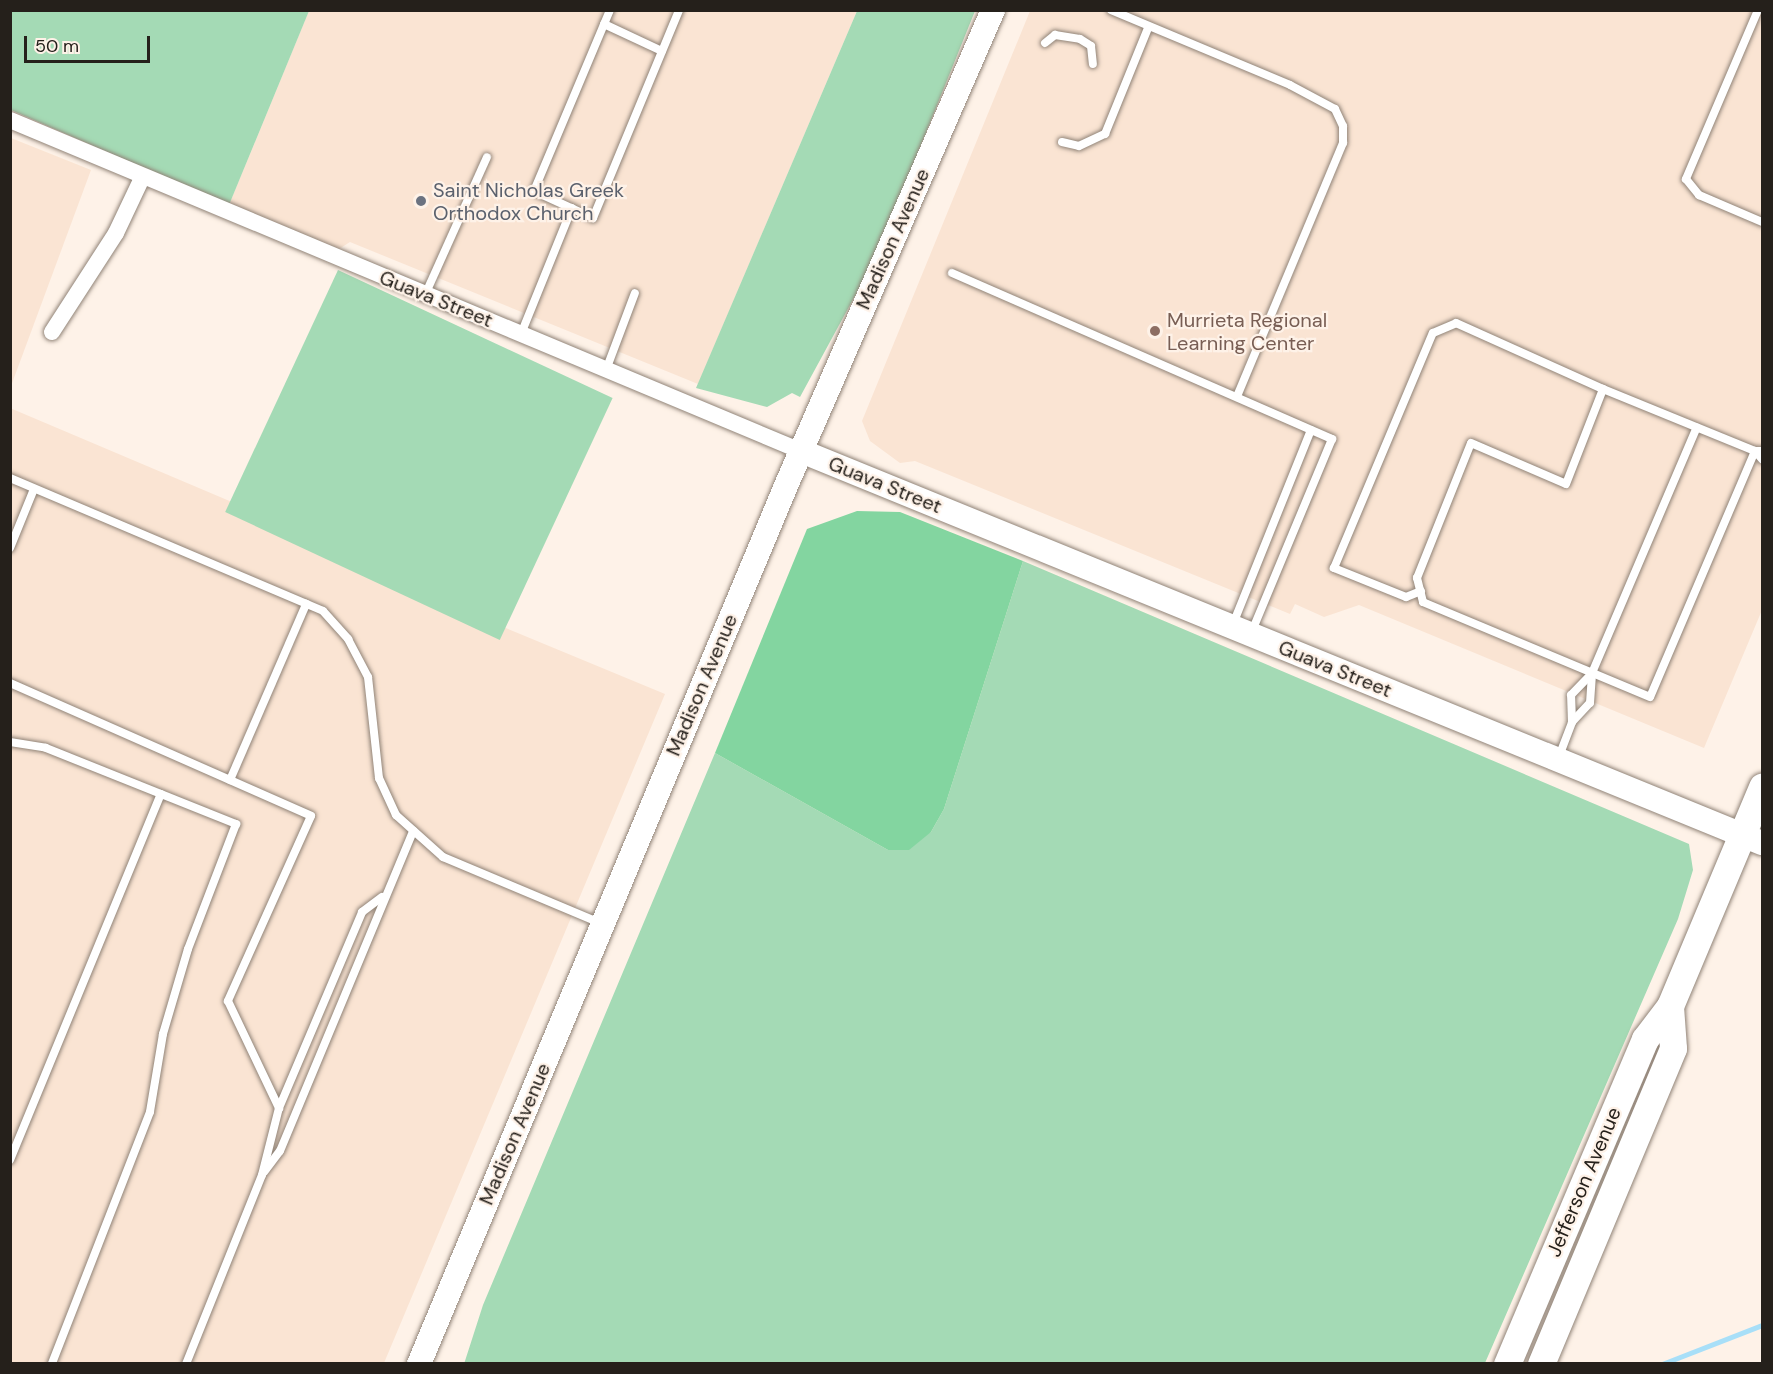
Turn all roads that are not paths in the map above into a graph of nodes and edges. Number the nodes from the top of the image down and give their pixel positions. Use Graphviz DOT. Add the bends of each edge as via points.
graph roads {
  1 [pos="610,10"];
  2 [pos="678,10"];
  3 [pos="993,10"];
  4 [pos="1111,10"];
  5 [pos="1758,10"];
  6 [pos="604,24"];
  7 [pos="1148,28"];
  8 [pos="1045,43"];
  9 [pos="662,51"];
  10 [pos="1093,64"];
  11 [pos="10,120"];
  12 [pos="1062,142"];
  13 [pos="487,157"];
  14 [pos="141,178"];
  15 [pos="572,208"];
  16 [pos="1762,222"];
  17 [pos="952,273"];
  18 [pos="635,293"];
  19 [pos="425,295"];
  20 [pos="52,332"];
  21 [pos="521,334"];
  22 [pos="606,370"];
  23 [pos="1603,389"];
  24 [pos="1237,397"];
  25 [pos="1696,427"];
  26 [pos="1311,430"];
  27 [pos="801,451"];
  28 [pos="1759,451"];
  29 [pos="1762,459"];
  30 [pos="10,478"];
  31 [pos="34,489"];
  32 [pos="10,548"];
  33 [pos="1421,591"];
  34 [pos="306,604"];
  35 [pos="1242,630"];
  36 [pos="1592,673"];
  37 [pos="10,683"];
  38 [pos="1572,722"];
  39 [pos="11,741"];
  40 [pos="1557,759"];
  41 [pos="230,780"];
  42 [pos="1762,788"];
  43 [pos="161,794"];
  44 [pos="413,831"];
  45 [pos="1752,839"];
  46 [pos="382,897"];
  47 [pos="603,924"];
  48 [pos="1670,1006"];
  49 [pos="279,1108"];
  50 [pos="10,1160"];
  51 [pos="262,1175"];
  52 [pos="52,1364"];
  53 [pos="186,1364"];
  54 [pos="419,1364"];
  55 [pos="1507,1364"];
  56 [pos="1541,1364"];
  1 -- 6 [label="lane"];
  2 -- 9 [label="lane"];
  3 -- 27 [label="street, Madison Avenue"];
  4 -- 7 [label="lane"];
  5 -- 16 [label="lane" via="1686,179 1699,195"];
  6 -- 9 [label="lane"];
  6 -- 15 [label="lane" via="534,191"];
  7 -- 12 [label="lane" via="1105,134 1079,146"];
  7 -- 24 [label="lane" via="1290,85 1335,109 1343,126 1343,142"];
  8 -- 10 [label="lane" via="1055,35 1080,39 1091,46"];
  9 -- 15 [label="lane" via="593,218"];
  11 -- 14 [label="street, Guava Street"];
  13 -- 19 [label="lane"];
  14 -- 19 [label="street, Guava Street"];
  14 -- 20 [label="street" via="116,232"];
  15 -- 21 [label="lane"];
  17 -- 24 [label="lane"];
  18 -- 22 [label="lane"];
  19 -- 21 [label="street, Guava Street"];
  21 -- 22 [label="street, Guava Street"];
  22 -- 27 [label="street, Guava Street"];
  23 -- 25 [label="lane"];
  23 -- 33 [label="lane" via="1566,484 1471,443 1418,578"];
  23 -- 33 [label="lane" via="1456,323 1433,333 1334,568 1406,597"];
  24 -- 26 [label="lane"];
  25 -- 28 [label="lane"];
  25 -- 36 [label="lane"];
  26 -- 35 [label="lane"];
  26 -- 35 [label="lane" via="1332,439"];
  27 -- 35 [label="street, Guava Street"];
  27 -- 47 [label="street, Madison Avenue"];
  28 -- 29 [label="lane"];
  28 -- 36 [label="lane" via="1650,697"];
  30 -- 31 [label="lane"];
  31 -- 32 [label="lane"];
  31 -- 34 [label="lane"];
  33 -- 36 [label="lane" via="1423,602"];
  34 -- 41 [label="lane"];
  34 -- 44 [label="lane" via="323,611 348,639 368,677 379,778 396,815"];
  35 -- 40 [label="street, Guava Street"];
  36 -- 38 [label="lane" via="1590,704"];
  36 -- 38 [label="lane" via="1571,695"];
  37 -- 41 [label="lane"];
  38 -- 40 [label="lane"];
  39 -- 43 [label="lane" via="46,748"];
  40 -- 45 [label="street, Guava Street"];
  41 -- 49 [label="lane" via="311,816 228,1001"];
  42 -- 45 [label="main road, Jefferson Avenue"];
  43 -- 50 [label="lane"];
  43 -- 52 [label="lane" via="236,824 185,959 163,1034 150,1112"];
  44 -- 46 [label="lane"];
  44 -- 47 [label="lane" via="442,857"];
  45 -- 48 [label="main road, Jefferson Avenue"];
  46 -- 49 [label="lane" via="362,912"];
  46 -- 51 [label="lane" via="376,927 280,1151"];
  47 -- 54 [label="street, Madison Avenue"];
  48 -- 55 [label="main road, Jefferson Avenue" via="1645,1039"];
  48 -- 56 [label="main road, Jefferson Avenue" via="1673,1048"];
  49 -- 51 [label="lane"];
  51 -- 53 [label="lane"];
}
